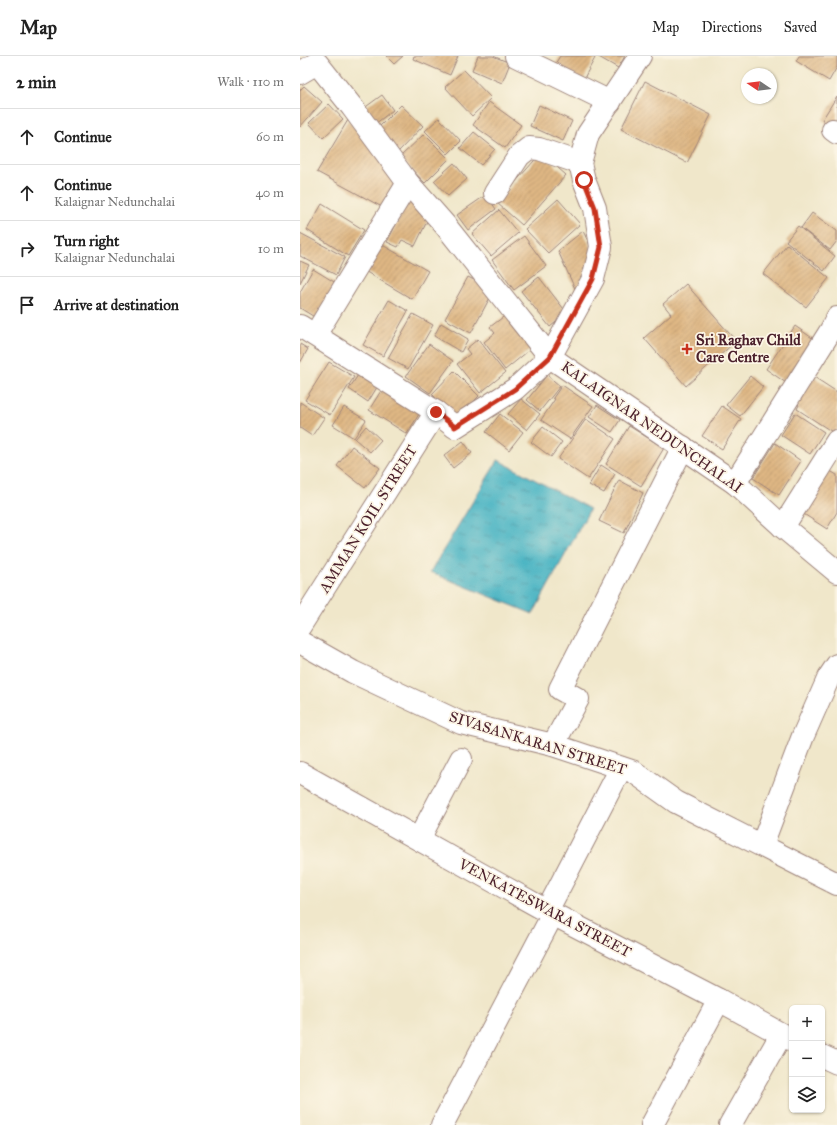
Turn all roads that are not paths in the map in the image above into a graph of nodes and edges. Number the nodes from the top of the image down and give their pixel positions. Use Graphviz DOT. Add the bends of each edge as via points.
graph roads {
  1 [pos="516,56"];
  2 [pos="640,56"];
  3 [pos="309,64"];
  4 [pos="610,102"];
  5 [pos="580,163"];
  6 [pos="408,183"];
  7 [pos="495,193"];
  8 [pos="837,318"];
  9 [pos="308,331"];
  10 [pos="550,357"];
  11 [pos="436,412"];
  12 [pos="837,440"];
  13 [pos="684,447"];
  14 [pos="735,482"];
  15 [pos="783,526"];
  16 [pos="837,572"];
  17 [pos="300,626"];
  18 [pos="300,642"];
  19 [pos="837,665"];
  20 [pos="553,745"];
  21 [pos="461,759"];
  22 [pos="621,768"];
  23 [pos="300,773"];
  24 [pos="419,839"];
  25 [pos="762,846"];
  26 [pos="837,884"];
  27 [pos="550,912"];
  28 [pos="718,1000"];
  29 [pos="787,1038"];
  30 [pos="825,1057"];
  31 [pos="837,1063"];
  32 [pos="442,1125"];
  33 [pos="652,1125"];
  34 [pos="730,1125"];
  1 -- 4 [label="street"];
  2 -- 4 [label="street"];
  3 -- 6 [label="street" via="352,107"];
  4 -- 5 [label="street" via="588,134"];
  5 -- 7 [label="street" via="529,148 519,156"];
  5 -- 10 [label="street" via="595,208 601,247 593,279"];
  6 -- 9 [label="street"];
  6 -- 10 [label="street" via="445,225"];
  8 -- 14 [label="street"];
  9 -- 11 [label="street, KALAIGNAR NEDUNCHALAI"];
  10 -- 11 [label="street, KALAIGNAR NEDUNCHALAI" via="515,389 455,427"];
  10 -- 13 [label="street, KALAIGNAR NEDUNCHALAI"];
  11 -- 17 [label="street, AMMAN KOIL STREET"];
  12 -- 15 [label="street"];
  13 -- 14 [label="street, KALAIGNAR NEDUNCHALAI"];
  13 -- 20 [label="street" via="560,689 578,699"];
  14 -- 15 [label="street, KALAIGNAR NEDUNCHALAI"];
  15 -- 16 [label="street, KALAIGNAR NEDUNCHALAI"];
  18 -- 20 [label="street, SIVASANKARAN STREET" via="353,672 461,723"];
  19 -- 25 [label="street" via="829,677 803,736"];
  20 -- 22 [label="street, SIVASANKARAN STREET"];
  21 -- 24 [label="street"];
  22 -- 25 [label="street, SIVASANKARAN STREET" via="634,772 676,802"];
  22 -- 27 [label="street"];
  23 -- 24 [label="street, VENKATESWARA STREET"];
  24 -- 27 [label="street, VENKATESWARA STREET"];
  25 -- 26 [label="street, SIVASANKARAN STREET"];
  27 -- 28 [label="street, VENKATESWARA STREET"];
  27 -- 32 [label="street"];
  28 -- 29 [label="street, VENKATESWARA STREET"];
  28 -- 33 [label="street"];
  29 -- 34 [label="street"];
  30 -- 31 [label="street"];
}
